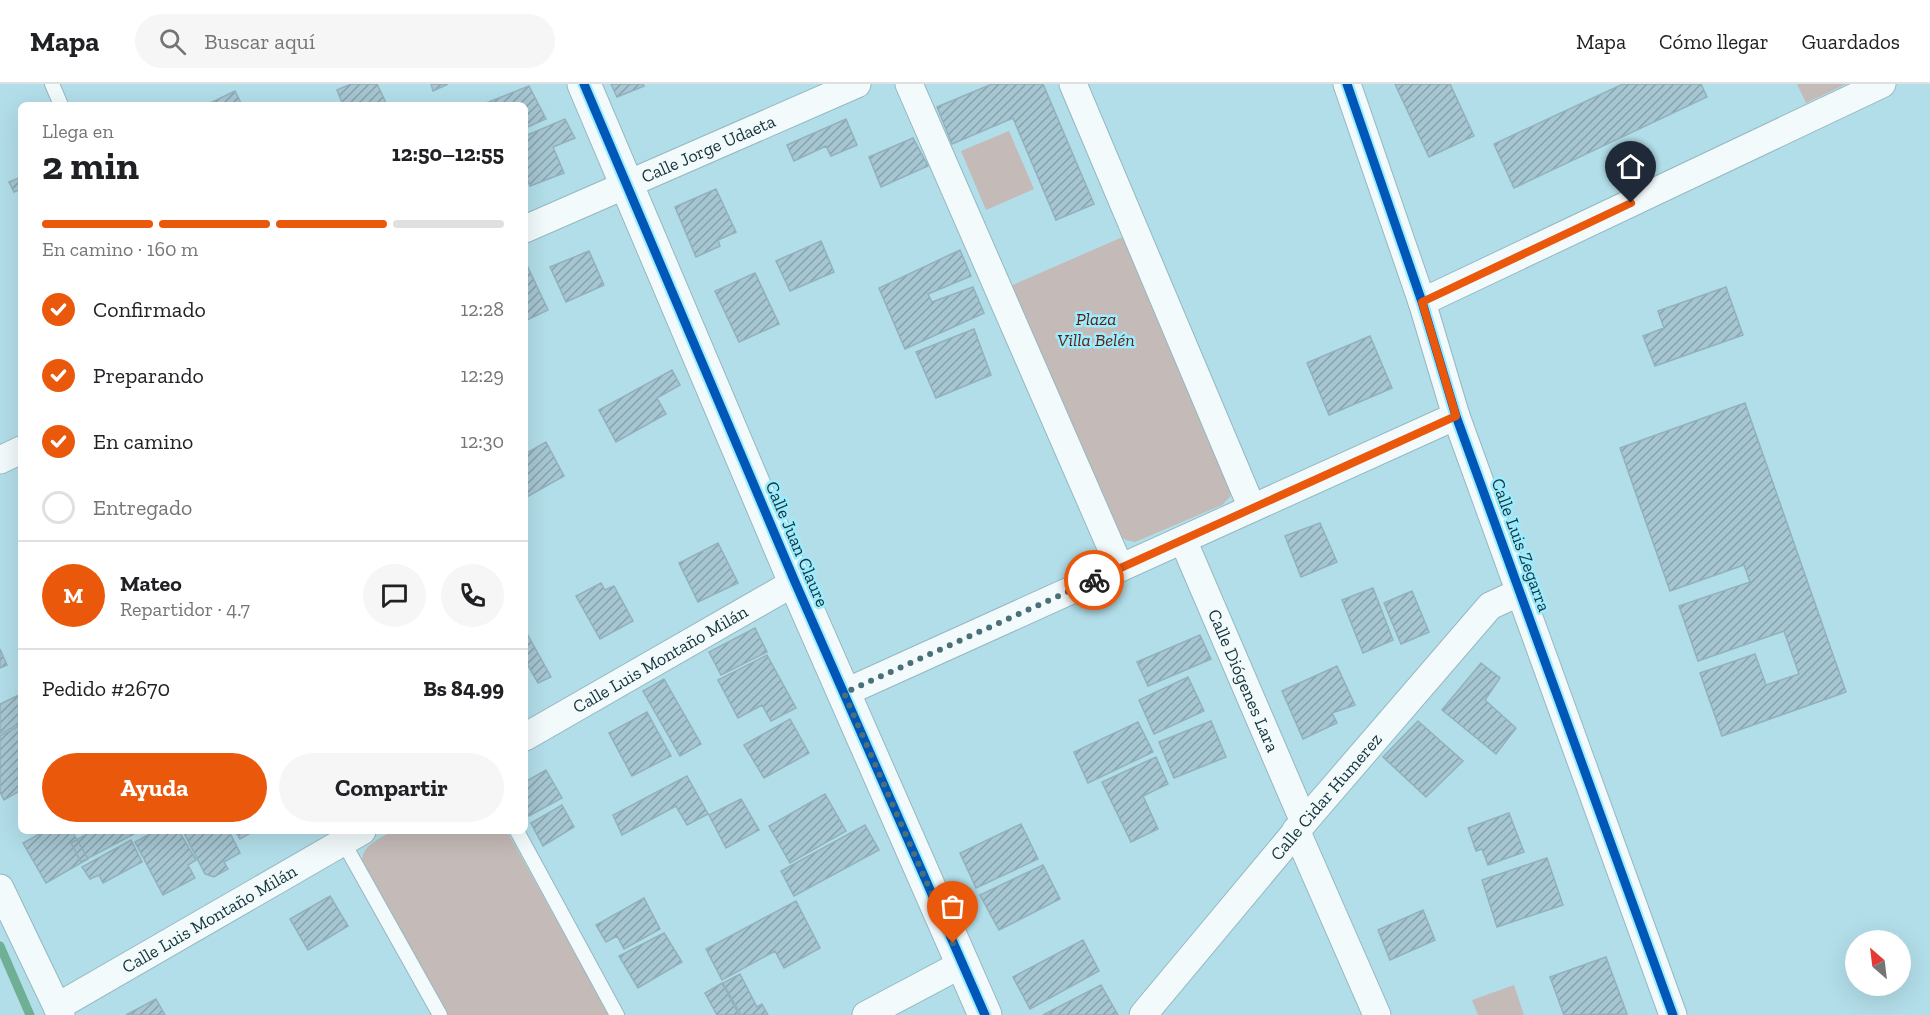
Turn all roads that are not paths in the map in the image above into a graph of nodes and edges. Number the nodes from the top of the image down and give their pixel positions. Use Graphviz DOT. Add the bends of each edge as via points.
graph roads {
  1 [pos="52,84"];
  2 [pos="584,84"];
  3 [pos="857,84"];
  4 [pos="909,84"];
  5 [pos="1073,84"];
  6 [pos="1347,84"];
  7 [pos="1882,84"];
  8 [pos="60,102"];
  9 [pos="627,184"];
  10 [pos="528,228"];
  11 [pos="1422,302"];
  12 [pos="1456,416"];
  13 [pos="18,451"];
  14 [pos="0,460"];
  15 [pos="1252,508"];
  16 [pos="1183,540"];
  17 [pos="1120,568"];
  18 [pos="795,582"];
  19 [pos="1520,592"];
  20 [pos="844,693"];
  21 [pos="528,735"];
  22 [pos="1300,826"];
  23 [pos="519,834"];
  24 [pos="347,835"];
  25 [pos="0,888"];
  26 [pos="962,964"];
  27 [pos="59,1011"];
  28 [pos="440,1015"];
  29 [pos="617,1015"];
  30 [pos="866,1015"];
  31 [pos="985,1015"];
  32 [pos="1143,1015"];
  33 [pos="1377,1015"];
  34 [pos="1672,1015"];
  1 -- 8 [label="lane"];
  2 -- 9 [label="street, Calle Juan Claure"];
  3 -- 9 [label="street, Calle Jorge Udaeta"];
  4 -- 17 [label="street"];
  5 -- 15 [label="street"];
  6 -- 11 [label="street, Calle Luis Zegarra"];
  7 -- 11 [label="street"];
  9 -- 10 [label="street, Calle Jorge Udaeta"];
  9 -- 18 [label="street, Calle Juan Claure"];
  11 -- 12 [label="street, Calle Luis Zegarra"];
  12 -- 15 [label="street"];
  12 -- 19 [label="street, Calle Luis Zegarra"];
  13 -- 14 [label="street"];
  15 -- 16 [label="street"];
  16 -- 17 [label="street"];
  16 -- 22 [label="street, Calle Diógenes Lara"];
  17 -- 20 [label="street"];
  18 -- 20 [label="street, Calle Juan Claure"];
  18 -- 21 [label="street, Calle Luis Montaño Milán"];
  19 -- 22 [label="street, Calle Cidar Humerez" via="1490,606"];
  19 -- 34 [label="street, Calle Luis Zegarra"];
  20 -- 26 [label="street, Calle Juan Claure"];
  22 -- 32 [label="street, Calle Cidar Humerez"];
  22 -- 33 [label="street, Calle Diógenes Lara"];
  23 -- 29 [label="lane"];
  24 -- 27 [label="street, Calle Luis Montaño Milán"];
  24 -- 28 [label="lane"];
  25 -- 27 [label="street"];
  26 -- 30 [label="street"];
  26 -- 31 [label="street, Calle Juan Claure"];
}
